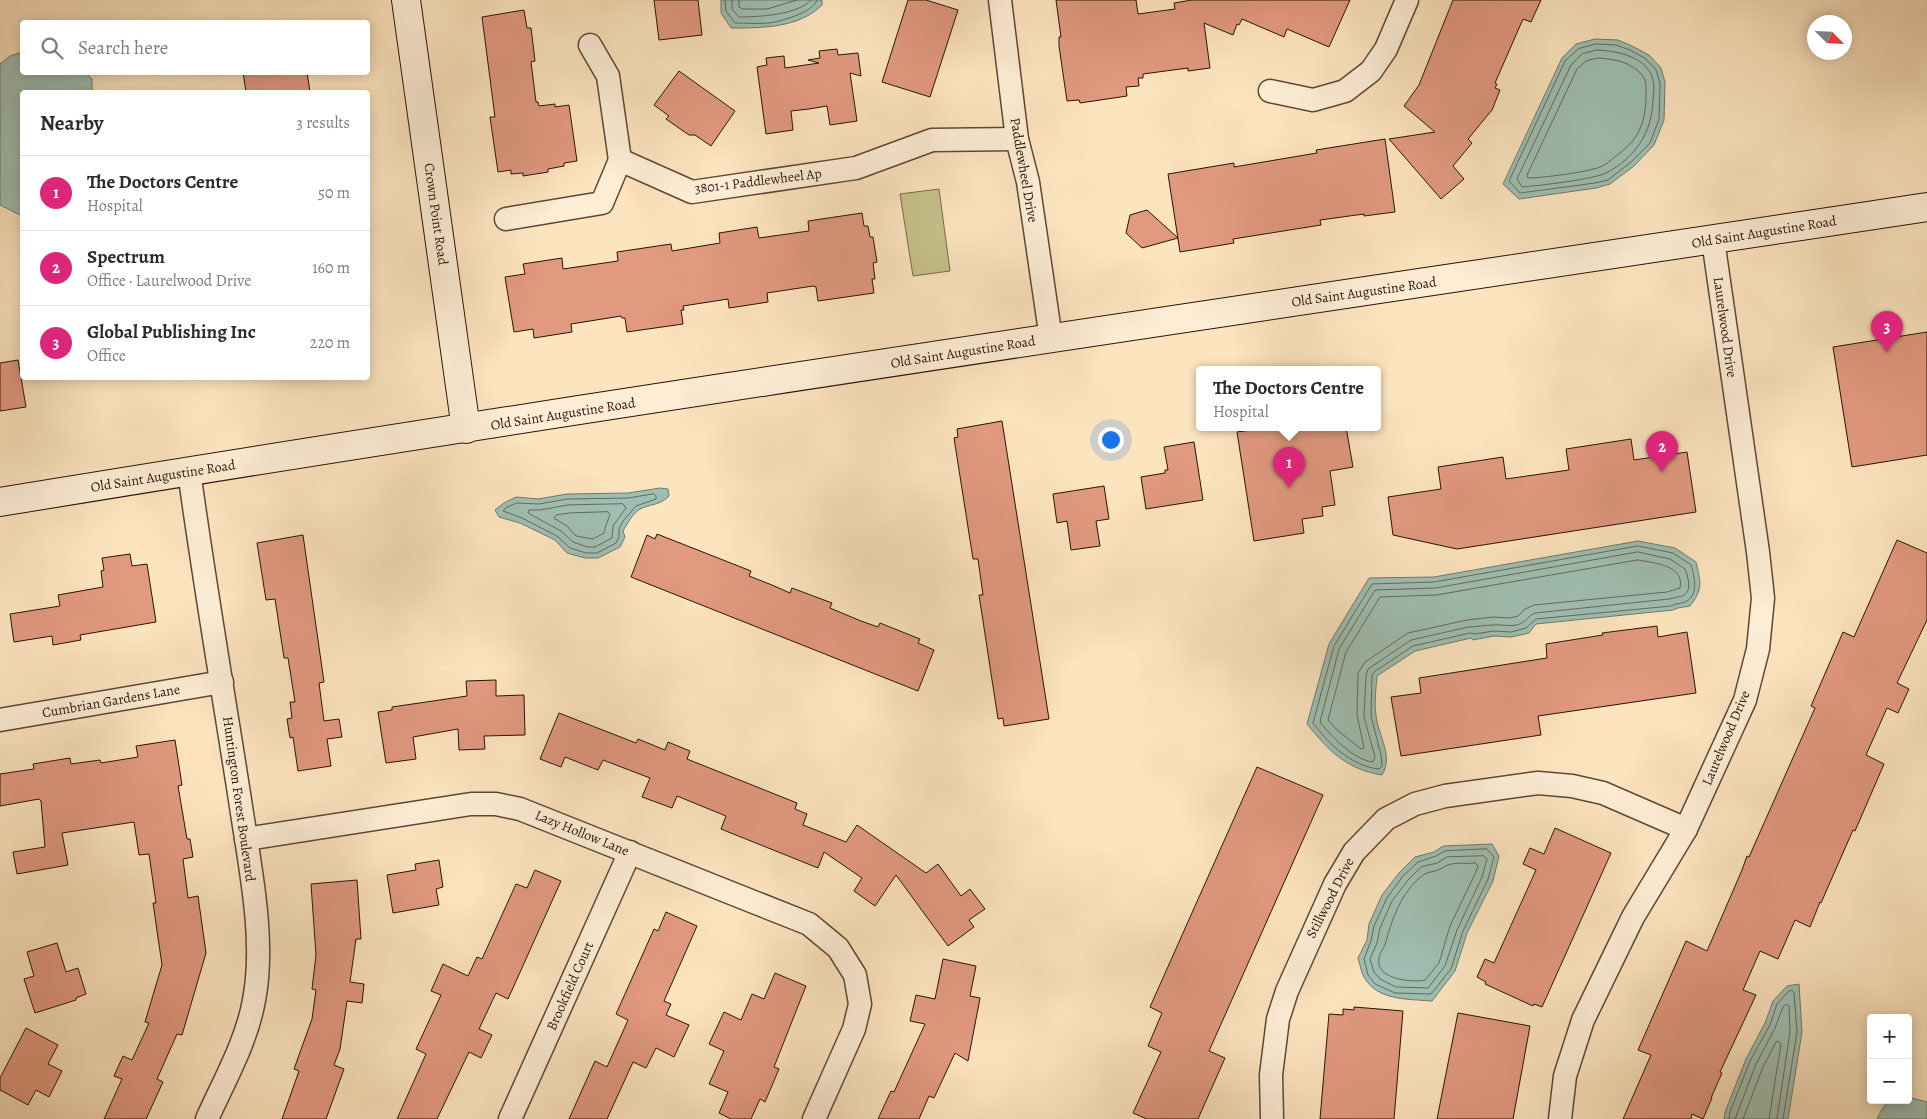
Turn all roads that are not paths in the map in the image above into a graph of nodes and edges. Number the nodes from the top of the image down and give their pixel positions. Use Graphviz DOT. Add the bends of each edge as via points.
graph roads {
  1 [pos="406,0"];
  2 [pos="1000,0"];
  3 [pos="1407,0"];
  4 [pos="590,45"];
  5 [pos="1270,91"];
  6 [pos="1017,139"];
  7 [pos="620,160"];
  8 [pos="1927,207"];
  9 [pos="506,219"];
  10 [pos="1713,240"];
  11 [pos="1050,339"];
  12 [pos="466,429"];
  13 [pos="189,472"];
  14 [pos="0,502"];
  15 [pos="222,682"];
  16 [pos="0,720"];
  17 [pos="1686,829"];
  18 [pos="246,839"];
  19 [pos="630,852"];
  20 [pos="207,1119"];
  21 [pos="510,1119"];
  22 [pos="814,1119"];
  23 [pos="1272,1119"];
  24 [pos="1560,1119"];
  1 -- 12 [label="main road, Crown Point Road"];
  2 -- 6 [label="street, Paddlewheel Drive"];
  3 -- 5 [label="street" via="1386,49 1372,71 1345,91 1313,100"];
  4 -- 7 [label="street" via="608,76"];
  6 -- 7 [label="street, 3801-1 Paddlewheel Ap" via="932,140 856,168 692,192"];
  6 -- 11 [label="street, Paddlewheel Drive" via="1028,182"];
  7 -- 9 [label="street" via="602,203"];
  8 -- 10 [label="main road, Old Saint Augustine Road"];
  10 -- 11 [label="main road, Old Saint Augustine Road"];
  10 -- 17 [label="street, Laurelwood Drive" via="1763,598 1758,649 1745,700"];
  11 -- 12 [label="main road, Old Saint Augustine Road"];
  12 -- 13 [label="main road, Old Saint Augustine Road"];
  13 -- 14 [label="main road, Old Saint Augustine Road"];
  13 -- 15 [label="street, Huntington Forest Boulevard"];
  15 -- 16 [label="street, Cumbrian Gardens Lane"];
  15 -- 18 [label="street, Huntington Forest Boulevard"];
  17 -- 23 [label="street, Stillwood Drive" via="1603,792 1538,784 1445,796 1416,804 1386,820 1354,852 1334,884 1287,991 1278,1019 1271,1075"];
  17 -- 24 [label="street, Laurelwood Drive" via="1633,917 1583,1020 1565,1076"];
  18 -- 19 [label="street, Lazy Hollow Lane" via="471,804 496,804 520,809"];
  18 -- 20 [label="street, Huntington Forest Boulevard" via="258,932 254,1000 244,1038"];
  19 -- 21 [label="street, Brookfield Court"];
  19 -- 22 [label="street, Lazy Hollow Lane" via="809,924 838,948 855,975 860,1004 854,1029"];
}
